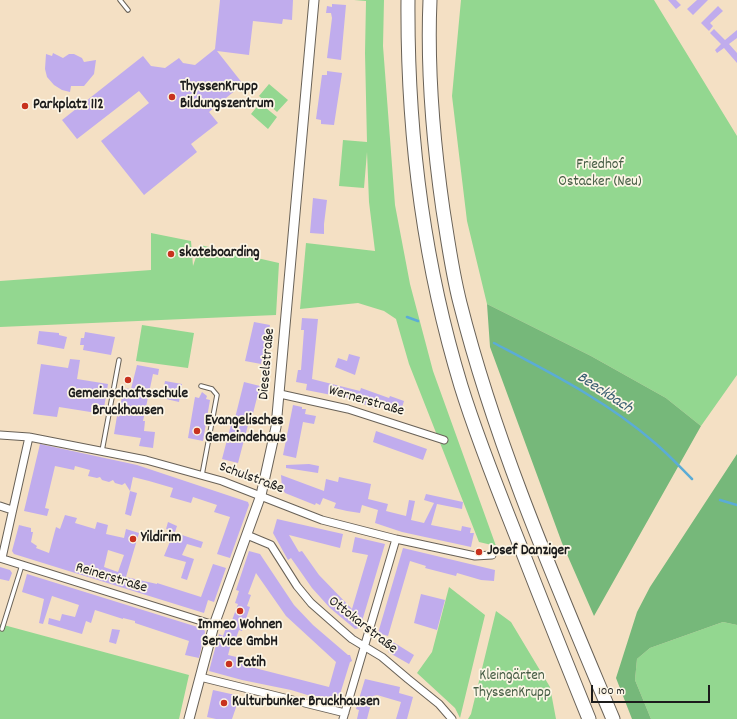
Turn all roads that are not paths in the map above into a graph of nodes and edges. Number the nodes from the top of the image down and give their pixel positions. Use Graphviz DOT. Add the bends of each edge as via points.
graph roads {
  1 [pos="120,0"];
  2 [pos="314,0"];
  3 [pos="408,0"];
  4 [pos="430,0"];
  5 [pos="128,10"];
  6 [pos="119,360"];
  7 [pos="201,386"];
  8 [pos="280,394"];
  9 [pos="0,435"];
  10 [pos="29,437"];
  11 [pos="444,440"];
  12 [pos="102,451"];
  13 [pos="202,475"];
  14 [pos="261,495"];
  15 [pos="0,506"];
  16 [pos="12,510"];
  17 [pos="247,535"];
  18 [pos="396,539"];
  19 [pos="492,555"];
  20 [pos="1,558"];
  21 [pos="22,565"];
  22 [pos="214,625"];
  23 [pos="2,629"];
  24 [pos="364,646"];
  25 [pos="200,677"];
  26 [pos="344,716"];
  27 [pos="189,719"];
  28 [pos="452,719"];
  29 [pos="589,719"];
  30 [pos="613,719"];
  1 -- 5 [label="lane"];
  2 -- 8 [label="street, Dieselstraße"];
  3 -- 29 [label="highway" via="411,122 428,248 440,308 461,386 496,485"];
  4 -- 30 [label="highway" via="432,119 449,252 459,301 481,380 515,479"];
  6 -- 12 [label="lane"];
  7 -- 13 [label="lane" via="212,389 217,395"];
  8 -- 11 [label="street, Wernerstraße" via="348,409"];
  8 -- 14 [label="street, Dieselstraße" via="271,456"];
  9 -- 10 [label="street, Schulstraße"];
  10 -- 12 [label="street, Schulstraße"];
  10 -- 16 [label="street"];
  12 -- 13 [label="street, Schulstraße"];
  13 -- 14 [label="street, Schulstraße"];
  14 -- 17 [label="street, Dieselstraße"];
  14 -- 18 [label="street, Schulstraße" via="322,520"];
  15 -- 16 [label="street"];
  16 -- 20 [label="street"];
  17 -- 22 [label="street, Dieselstraße"];
  17 -- 24 [label="street, Ottokarstraße" via="271,545 311,603"];
  18 -- 19 [label="street, Schulstraße" via="475,556"];
  18 -- 24 [label="street"];
  20 -- 21 [label="street, Reinerstraße"];
  21 -- 22 [label="street, Reinerstraße"];
  21 -- 23 [label="lane"];
  22 -- 25 [label="street, Dieselstraße"];
  24 -- 26 [label="street"];
  24 -- 28 [label="street, Ottokarstraße" via="382,657 433,699"];
  25 -- 26 [label="street"];
  25 -- 27 [label="street, Dieselstraße"];
}
